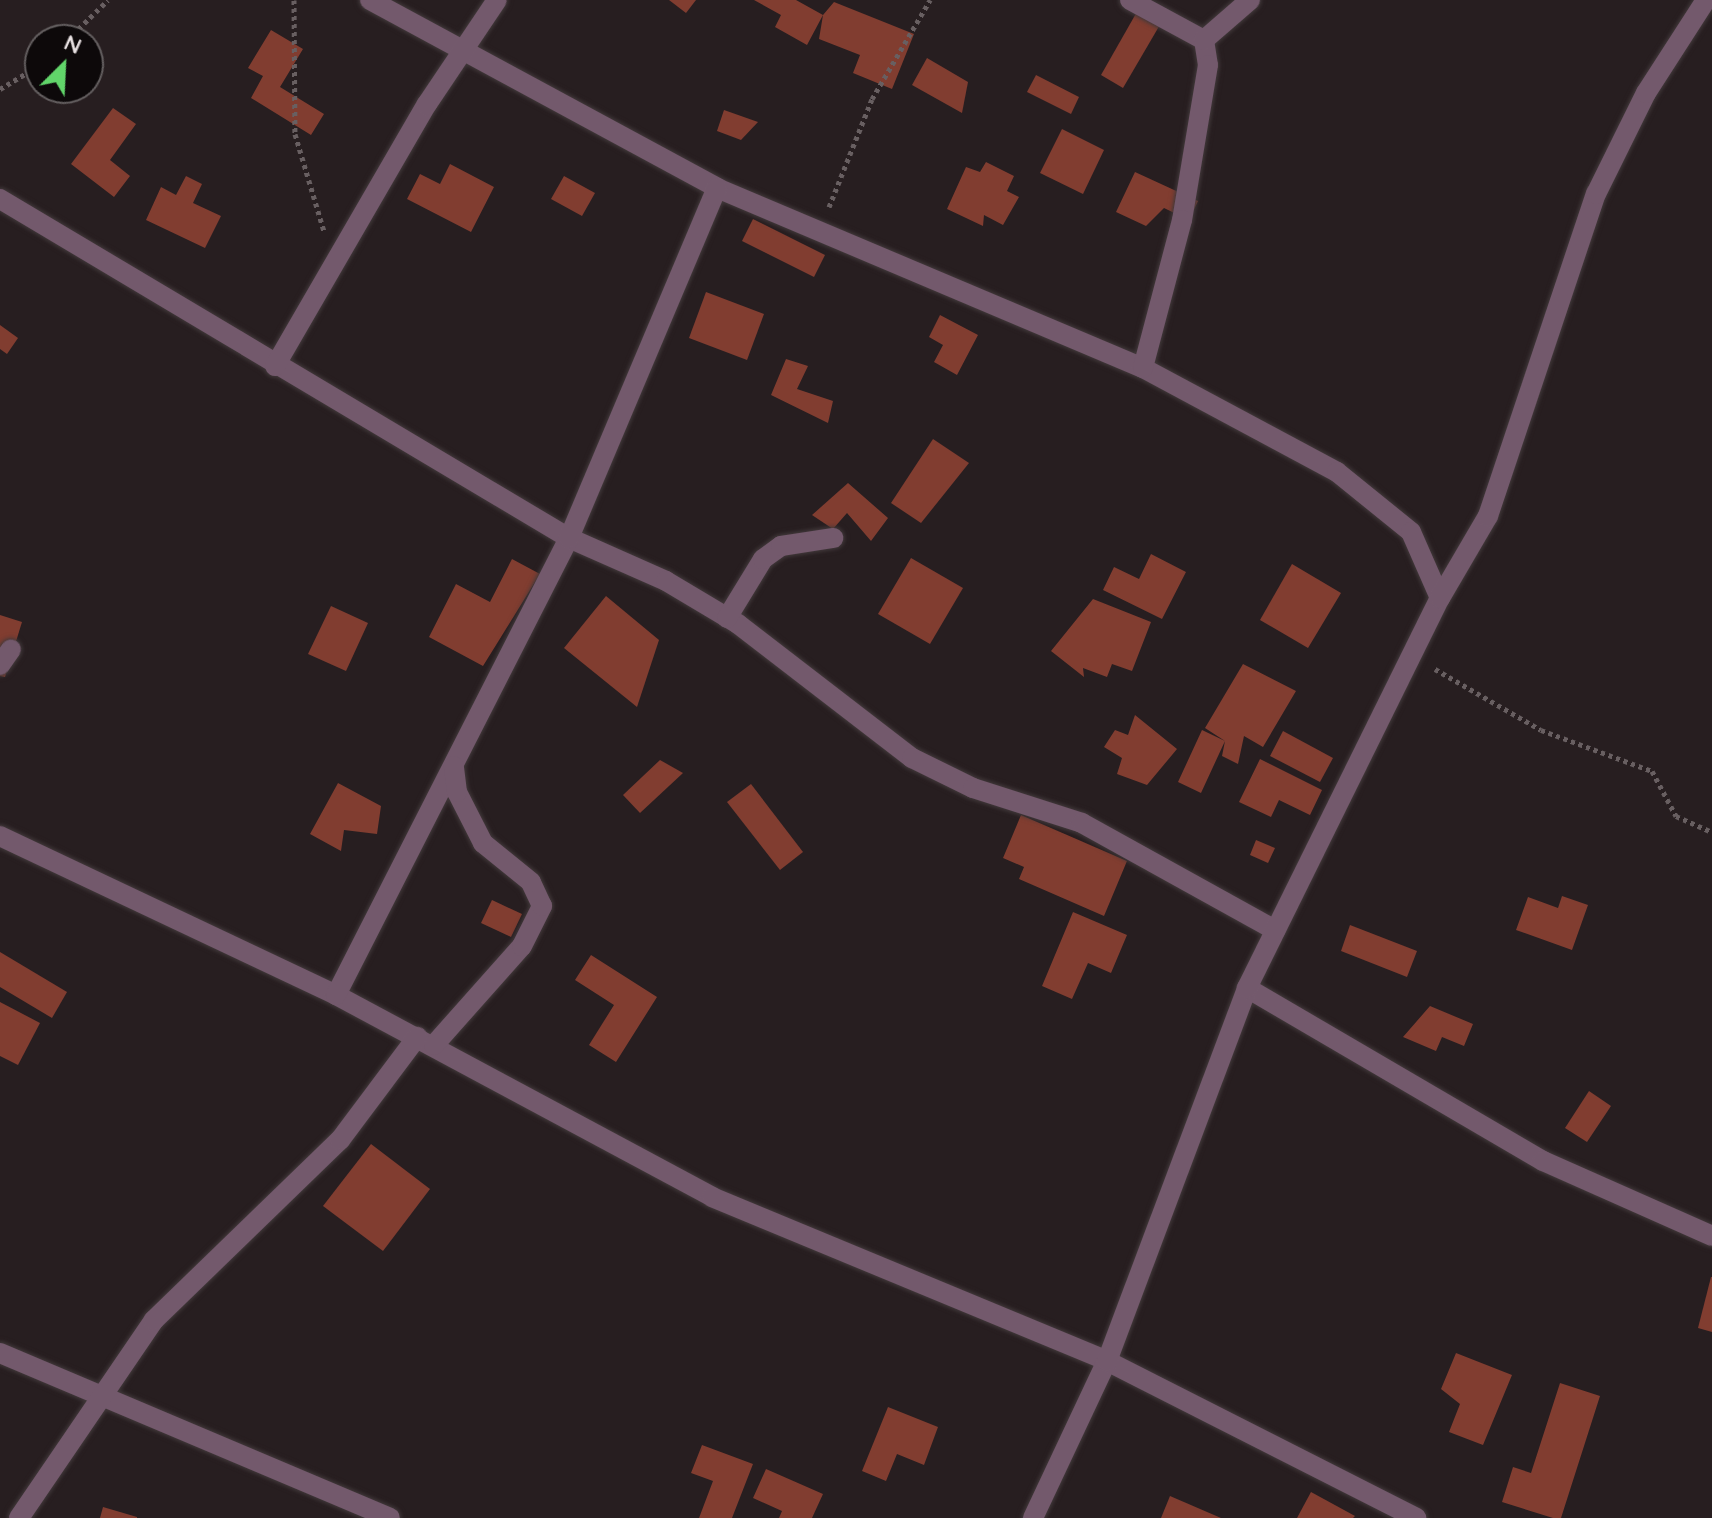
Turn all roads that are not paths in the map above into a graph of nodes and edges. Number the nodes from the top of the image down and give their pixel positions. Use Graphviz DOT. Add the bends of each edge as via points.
graph roads {
  1 [pos="370,0"];
  2 [pos="497,0"];
  3 [pos="1130,0"];
  4 [pos="1250,0"];
  5 [pos="1706,0"];
  6 [pos="1204,40"];
  7 [pos="459,53"];
  8 [pos="717,188"];
  9 [pos="0,199"];
  10 [pos="275,366"];
  11 [pos="1143,368"];
  12 [pos="569,538"];
  13 [pos="833,538"];
  14 [pos="1440,598"];
  15 [pos="727,618"];
  16 [pos="454,766"];
  17 [pos="0,836"];
  18 [pos="1275,930"];
  19 [pos="1247,988"];
  20 [pos="336,995"];
  21 [pos="426,1041"];
  22 [pos="1712,1236"];
  23 [pos="0,1353"];
  24 [pos="1107,1361"];
  25 [pos="101,1399"];
  26 [pos="19,1518"];
  27 [pos="390,1518"];
  28 [pos="1033,1518"];
  29 [pos="1416,1518"];
  1 -- 7 [label="street"];
  2 -- 7 [label="street"];
  3 -- 6 [label="street"];
  4 -- 6 [label="street"];
  5 -- 14 [label="street" via="1646,93 1596,194 1488,516"];
  6 -- 11 [label="street" via="1208,65 1190,179"];
  7 -- 8 [label="street"];
  7 -- 10 [label="street"];
  8 -- 11 [label="street"];
  8 -- 12 [label="street"];
  9 -- 10 [label="street"];
  10 -- 12 [label="street"];
  11 -- 14 [label="street" via="1337,472 1411,532"];
  12 -- 15 [label="street"];
  12 -- 16 [label="street"];
  13 -- 15 [label="street" via="781,546 763,559"];
  14 -- 18 [label="street"];
  15 -- 18 [label="street" via="912,758 973,788 1082,823"];
  16 -- 20 [label="street"];
  16 -- 21 [label="street" via="457,792 483,843 531,882 542,906 522,946"];
  17 -- 20 [label="street"];
  18 -- 19 [label="street"];
  19 -- 22 [label="street" via="1543,1161"];
  19 -- 24 [label="street"];
  20 -- 21 [label="street"];
  21 -- 24 [label="street" via="712,1197"];
  21 -- 25 [label="street" via="340,1140 154,1320"];
  23 -- 25 [label="street"];
  24 -- 28 [label="street"];
  24 -- 29 [label="street"];
  25 -- 26 [label="street"];
  25 -- 27 [label="street"];
}
